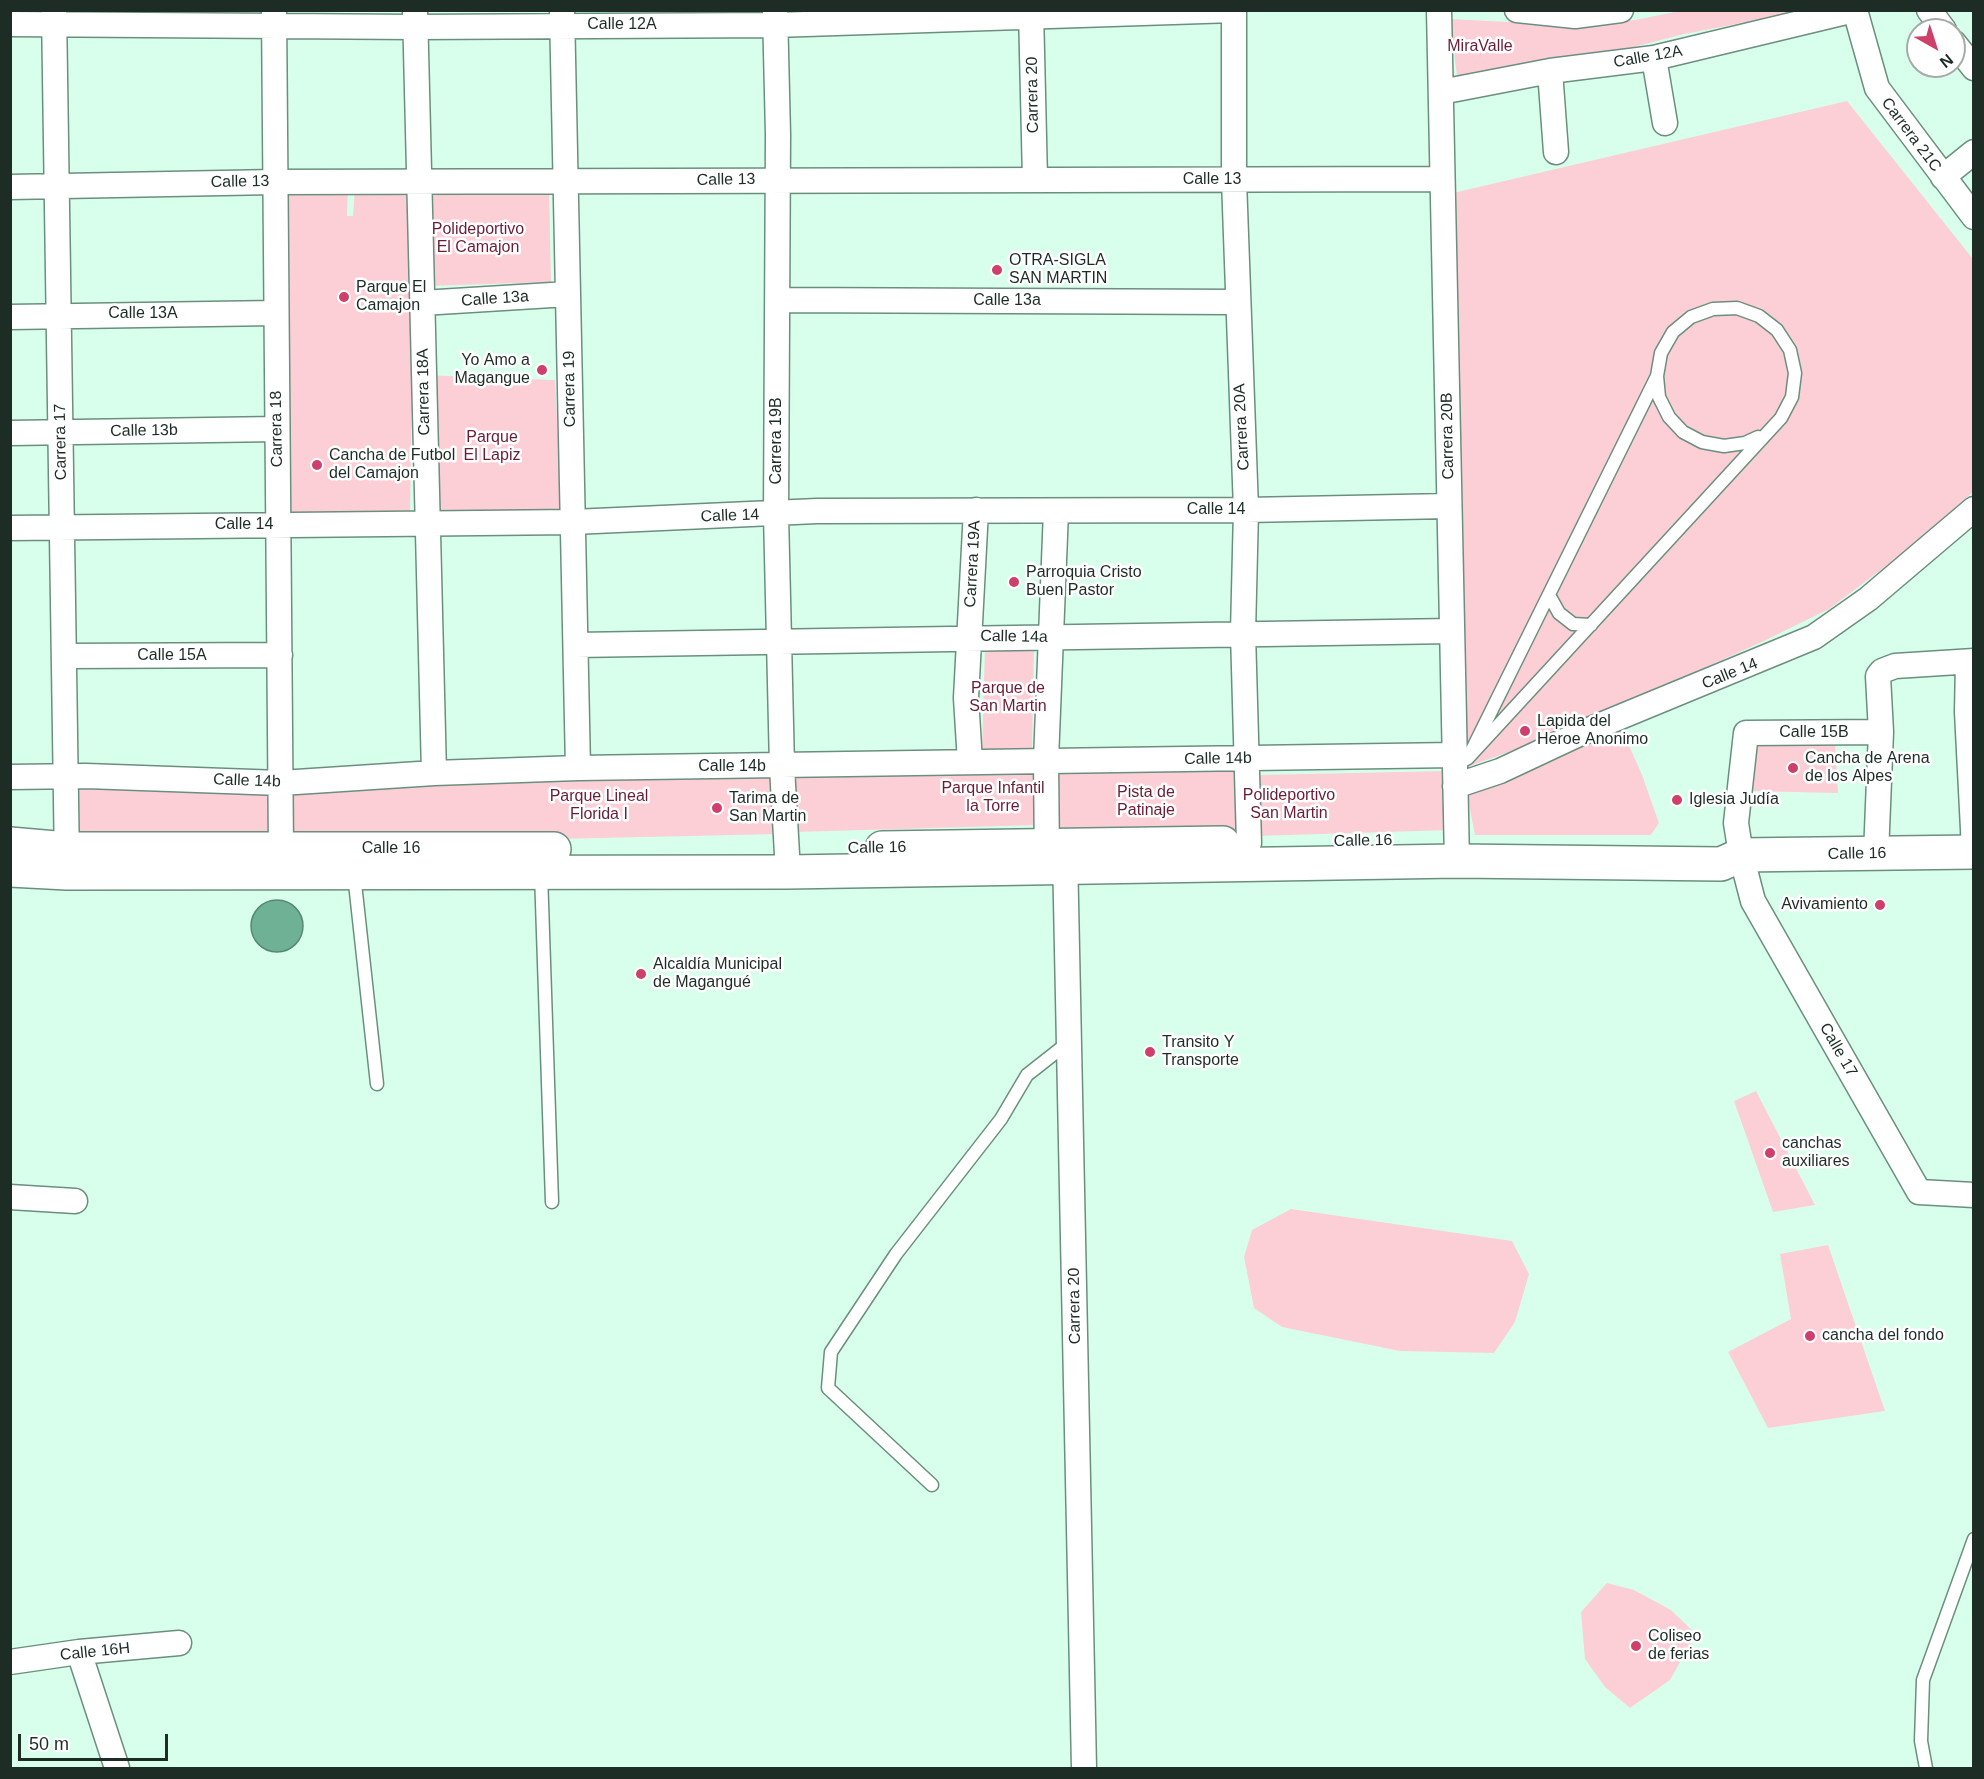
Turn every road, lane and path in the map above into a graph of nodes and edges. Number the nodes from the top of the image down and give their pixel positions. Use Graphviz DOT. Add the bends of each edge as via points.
graph roads {
  1 [pos="1234,10"];
  2 [pos="1439,10"];
  3 [pos="1517,10"];
  4 [pos="1621,10"];
  5 [pos="1855,10"];
  6 [pos="1575,13"];
  7 [pos="1031,14"];
  8 [pos="55,17"];
  9 [pos="274,18"];
  10 [pos="562,18"];
  11 [pos="775,18"];
  12 [pos="415,19"];
  13 [pos="10,24"];
  14 [pos="1654,58"];
  15 [pos="1550,71"];
  16 [pos="1441,92"];
  17 [pos="1665,123"];
  18 [pos="1556,152"];
  19 [pos="1974,152"];
  20 [pos="1943,177"];
  21 [pos="778,179"];
  22 [pos="1442,179"];
  23 [pos="1035,180"];
  24 [pos="1234,180"];
  25 [pos="566,181"];
  26 [pos="275,182"];
  27 [pos="419,183"];
  28 [pos="57,186"];
  29 [pos="10,187"];
  30 [pos="1974,217"];
  31 [pos="568,294"];
  32 [pos="778,300"];
  33 [pos="1237,302"];
  34 [pos="422,303"];
  35 [pos="276,313"];
  36 [pos="59,314"];
  37 [pos="10,317"];
  38 [pos="1657,376"];
  39 [pos="277,429"];
  40 [pos="61,432"];
  41 [pos="10,433"];
  42 [pos="1764,434"];
  43 [pos="1449,506"];
  44 [pos="1974,509"];
  45 [pos="976,510"];
  46 [pos="1246,510"];
  47 [pos="1056,511"];
  48 [pos="776,514"];
  49 [pos="573,522"];
  50 [pos="428,523"];
  51 [pos="278,525"];
  52 [pos="62,526"];
  53 [pos="10,528"];
  54 [pos="1549,595"];
  55 [pos="1591,625"];
  56 [pos="1452,630"];
  57 [pos="1243,633"];
  58 [pos="969,637"];
  59 [pos="1050,638"];
  60 [pos="779,640"];
  61 [pos="576,645"];
  62 [pos="280,655"];
  63 [pos="64,656"];
  64 [pos="1971,661"];
  65 [pos="1881,732"];
  66 [pos="1246,759"];
  67 [pos="1046,760"];
  68 [pos="970,762"];
  69 [pos="1458,766"];
  70 [pos="782,767"];
  71 [pos="578,768"];
  72 [pos="434,773"];
  73 [pos="66,776"];
  74 [pos="10,777"];
  75 [pos="281,783"];
  76 [pos="1249,843"];
  77 [pos="10,844"];
  78 [pos="281,848"];
  79 [pos="1456,850"];
  80 [pos="1974,851"];
  81 [pos="1876,854"];
  82 [pos="1741,855"];
  83 [pos="1056,856"];
  84 [pos="67,861"];
  85 [pos="787,861"];
  86 [pos="10,870"];
  87 [pos="541,872"];
  88 [pos="353,873"];
  89 [pos="1070,1041"];
  90 [pos="377,1083"];
  91 [pos="1974,1195"];
  92 [pos="10,1197"];
  93 [pos="75,1201"];
  94 [pos="552,1202"];
  95 [pos="932,1485"];
  96 [pos="1974,1539"];
  97 [pos="179,1643"];
  98 [pos="79,1652"];
  99 [pos="10,1662"];
  100 [pos="117,1768"];
  101 [pos="1084,1768"];
  102 [pos="1926,1768"];
  1 -- 7 [label="street, Calle 12A"];
  1 -- 24 [label="street, Carrera 20A"];
  2 -- 16 [label="street, Carrera 20B"];
  3 -- 6 [label="street"];
  4 -- 6 [label="street"];
  5 -- 14 [label="street, Calle 12A"];
  5 -- 20 [label="street, Carrera 21C" via="1877,88"];
  7 -- 11 [label="street, Calle 12A"];
  7 -- 23 [label="street, Carrera 20"];
  8 -- 9 [label="street, Calle 12A"];
  8 -- 13 [label="street, Calle 12A"];
  8 -- 28 [label="street, Carrera 17"];
  9 -- 12 [label="street, Calle 12A"];
  9 -- 26 [label="street, Carrera 18"];
  10 -- 11 [label="street, Calle 12A"];
  10 -- 12 [label="street, Calle 12A"];
  10 -- 25 [label="street, Carrera 19"];
  11 -- 21 [label="street, Carrera 19B"];
  12 -- 27 [label="street, Carrera 18A"];
  14 -- 15 [label="street, Calle 12A"];
  14 -- 17 [label="street"];
  15 -- 16 [label="street, Calle 12A"];
  15 -- 18 [label="street"];
  16 -- 22 [label="street, Carrera 20B"];
  19 -- 20 [label="street"];
  20 -- 30 [label="street, Carrera 21C"];
  21 -- 23 [label="street, Calle 13"];
  21 -- 25 [label="street, Calle 13"];
  21 -- 32 [label="street, Carrera 19B"];
  22 -- 24 [label="street, Calle 13"];
  22 -- 43 [label="street, Carrera 20B"];
  23 -- 24 [label="street, Calle 13"];
  24 -- 33 [label="street, Carrera 20A"];
  25 -- 27 [label="street, Calle 13"];
  25 -- 31 [label="street, Carrera 19"];
  26 -- 27 [label="street, Calle 13"];
  26 -- 28 [label="street, Calle 13"];
  26 -- 35 [label="street, Carrera 18"];
  27 -- 34 [label="street, Carrera 18A"];
  28 -- 29 [label="street, Calle 13"];
  28 -- 36 [label="street, Carrera 17"];
  31 -- 34 [label="street, Calle 13a"];
  31 -- 49 [label="street, Carrera 19"];
  32 -- 33 [label="street, Calle 13a"];
  32 -- 48 [label="street, Carrera 19B"];
  33 -- 46 [label="street, Carrera 20A"];
  34 -- 50 [label="street, Carrera 18A"];
  35 -- 36 [label="street, Calle 13A"];
  35 -- 39 [label="street, Carrera 18"];
  36 -- 37 [label="street, Calle 13A"];
  36 -- 40 [label="street, Carrera 17"];
  38 -- 42 [label="lane" via="1659,397 1669,417 1683,432 1702,442 1724,446 1745,443"];
  38 -- 42 [label="lane" via="1661,353 1673,332 1691,317 1713,309 1737,308 1759,316 1777,330 1790,350 1795,373 1787,407"];
  38 -- 54 [label="lane"];
  39 -- 40 [label="street, Calle 13b"];
  39 -- 51 [label="street, Carrera 18"];
  40 -- 41 [label="street, Calle 13b"];
  40 -- 52 [label="street, Carrera 17"];
  42 -- 55 [label="lane"];
  43 -- 46 [label="street, Calle 14"];
  43 -- 56 [label="street, Carrera 20B"];
  44 -- 69 [label="street, Calle 14" via="1868,598 1814,637 1579,734 1500,771"];
  45 -- 47 [label="street, Calle 14"];
  45 -- 48 [label="street, Calle 14"];
  45 -- 58 [label="street, Carrera 19A"];
  46 -- 47 [label="street, Calle 14"];
  46 -- 57 [label="street, Carrera 20A"];
  47 -- 59 [label="street"];
  48 -- 49 [label="street, Calle 14"];
  48 -- 60 [label="street, Carrera 19B"];
  49 -- 50 [label="street, Calle 14"];
  49 -- 61 [label="street, Carrera 19"];
  50 -- 51 [label="street, Calle 14"];
  50 -- 72 [label="street, Carrera 18A"];
  51 -- 52 [label="street, Calle 14"];
  51 -- 62 [label="street, Carrera 18"];
  52 -- 53 [label="street, Calle 14"];
  52 -- 63 [label="street, Carrera 17"];
  54 -- 55 [label="lane" via="1559,613 1573,624"];
  54 -- 69 [label="lane"];
  55 -- 69 [label="lane"];
  56 -- 57 [label="street, Calle 14a"];
  56 -- 69 [label="street, Carrera 20B"];
  57 -- 59 [label="street, Calle 14a"];
  57 -- 66 [label="street, Carrera 20A"];
  58 -- 59 [label="street, Calle 14a"];
  58 -- 60 [label="street, Calle 14a"];
  58 -- 68 [label="street, Carrera 19A" via="966,698"];
  59 -- 67 [label="street"];
  60 -- 61 [label="street, Calle 14a"];
  60 -- 70 [label="street, Carrera 19B"];
  61 -- 71 [label="street, Carrera 19"];
  62 -- 63 [label="street, Calle 15A"];
  62 -- 75 [label="street, Carrera 18"];
  63 -- 73 [label="street, Carrera 17"];
  64 -- 65 [label="street" via="1882,670 1878,676"];
  64 -- 80 [label="street" via="1967,712"];
  65 -- 81 [label="street"];
  65 -- 82 [label="street, Calle 15B" via="1746,733 1736,823"];
  66 -- 67 [label="street, Calle 14b"];
  66 -- 69 [label="street, Calle 14b"];
  66 -- 76 [label="street, Carrera 20A"];
  67 -- 68 [label="street, Calle 14b"];
  67 -- 83 [label="street"];
  68 -- 70 [label="street, Calle 14b"];
  69 -- 79 [label="street, Carrera 20B"];
  70 -- 71 [label="street, Calle 14b"];
  70 -- 85 [label="street, Carrera 19B"];
  71 -- 72 [label="street, Calle 14b"];
  72 -- 75 [label="street, Calle 14b"];
  73 -- 74 [label="street, Calle 14b"];
  73 -- 75 [label="street, Calle 14b"];
  73 -- 84 [label="street, Carrera 17"];
  75 -- 78 [label="street, Carrera 18"];
  76 -- 79 [label="highway, Calle 16"];
  76 -- 83 [label="highway, Calle 16"];
  77 -- 84 [label="highway, Calle 16"];
  78 -- 84 [label="highway, Calle 16"];
  78 -- 85 [label="highway, Calle 16"];
  79 -- 82 [label="highway, Calle 16" via="1720,864"];
  79 -- 83 [label="highway, Calle 16"];
  80 -- 81 [label="highway, Calle 16"];
  81 -- 82 [label="highway, Calle 16"];
  82 -- 91 [label="street, Calle 17" via="1753,901 1918,1192"];
  83 -- 85 [label="highway, Calle 16"];
  83 -- 89 [label="street, Carrera 20"];
  84 -- 86 [label="highway, Calle 16"];
  84 -- 88 [label="highway, Calle 16"];
  85 -- 87 [label="highway, Calle 16"];
  87 -- 88 [label="highway, Calle 16"];
  87 -- 94 [label="lane"];
  88 -- 90 [label="lane"];
  89 -- 95 [label="lane" via="1026,1075 1001,1119 896,1254 831,1352 828,1388"];
  89 -- 101 [label="street, Carrera 20"];
  92 -- 93 [label="street"];
  96 -- 102 [label="lane" via="1923,1680 1921,1741"];
  97 -- 98 [label="street, Calle 16H"];
  98 -- 99 [label="street, Calle 16H"];
  98 -- 100 [label="street"];
}
